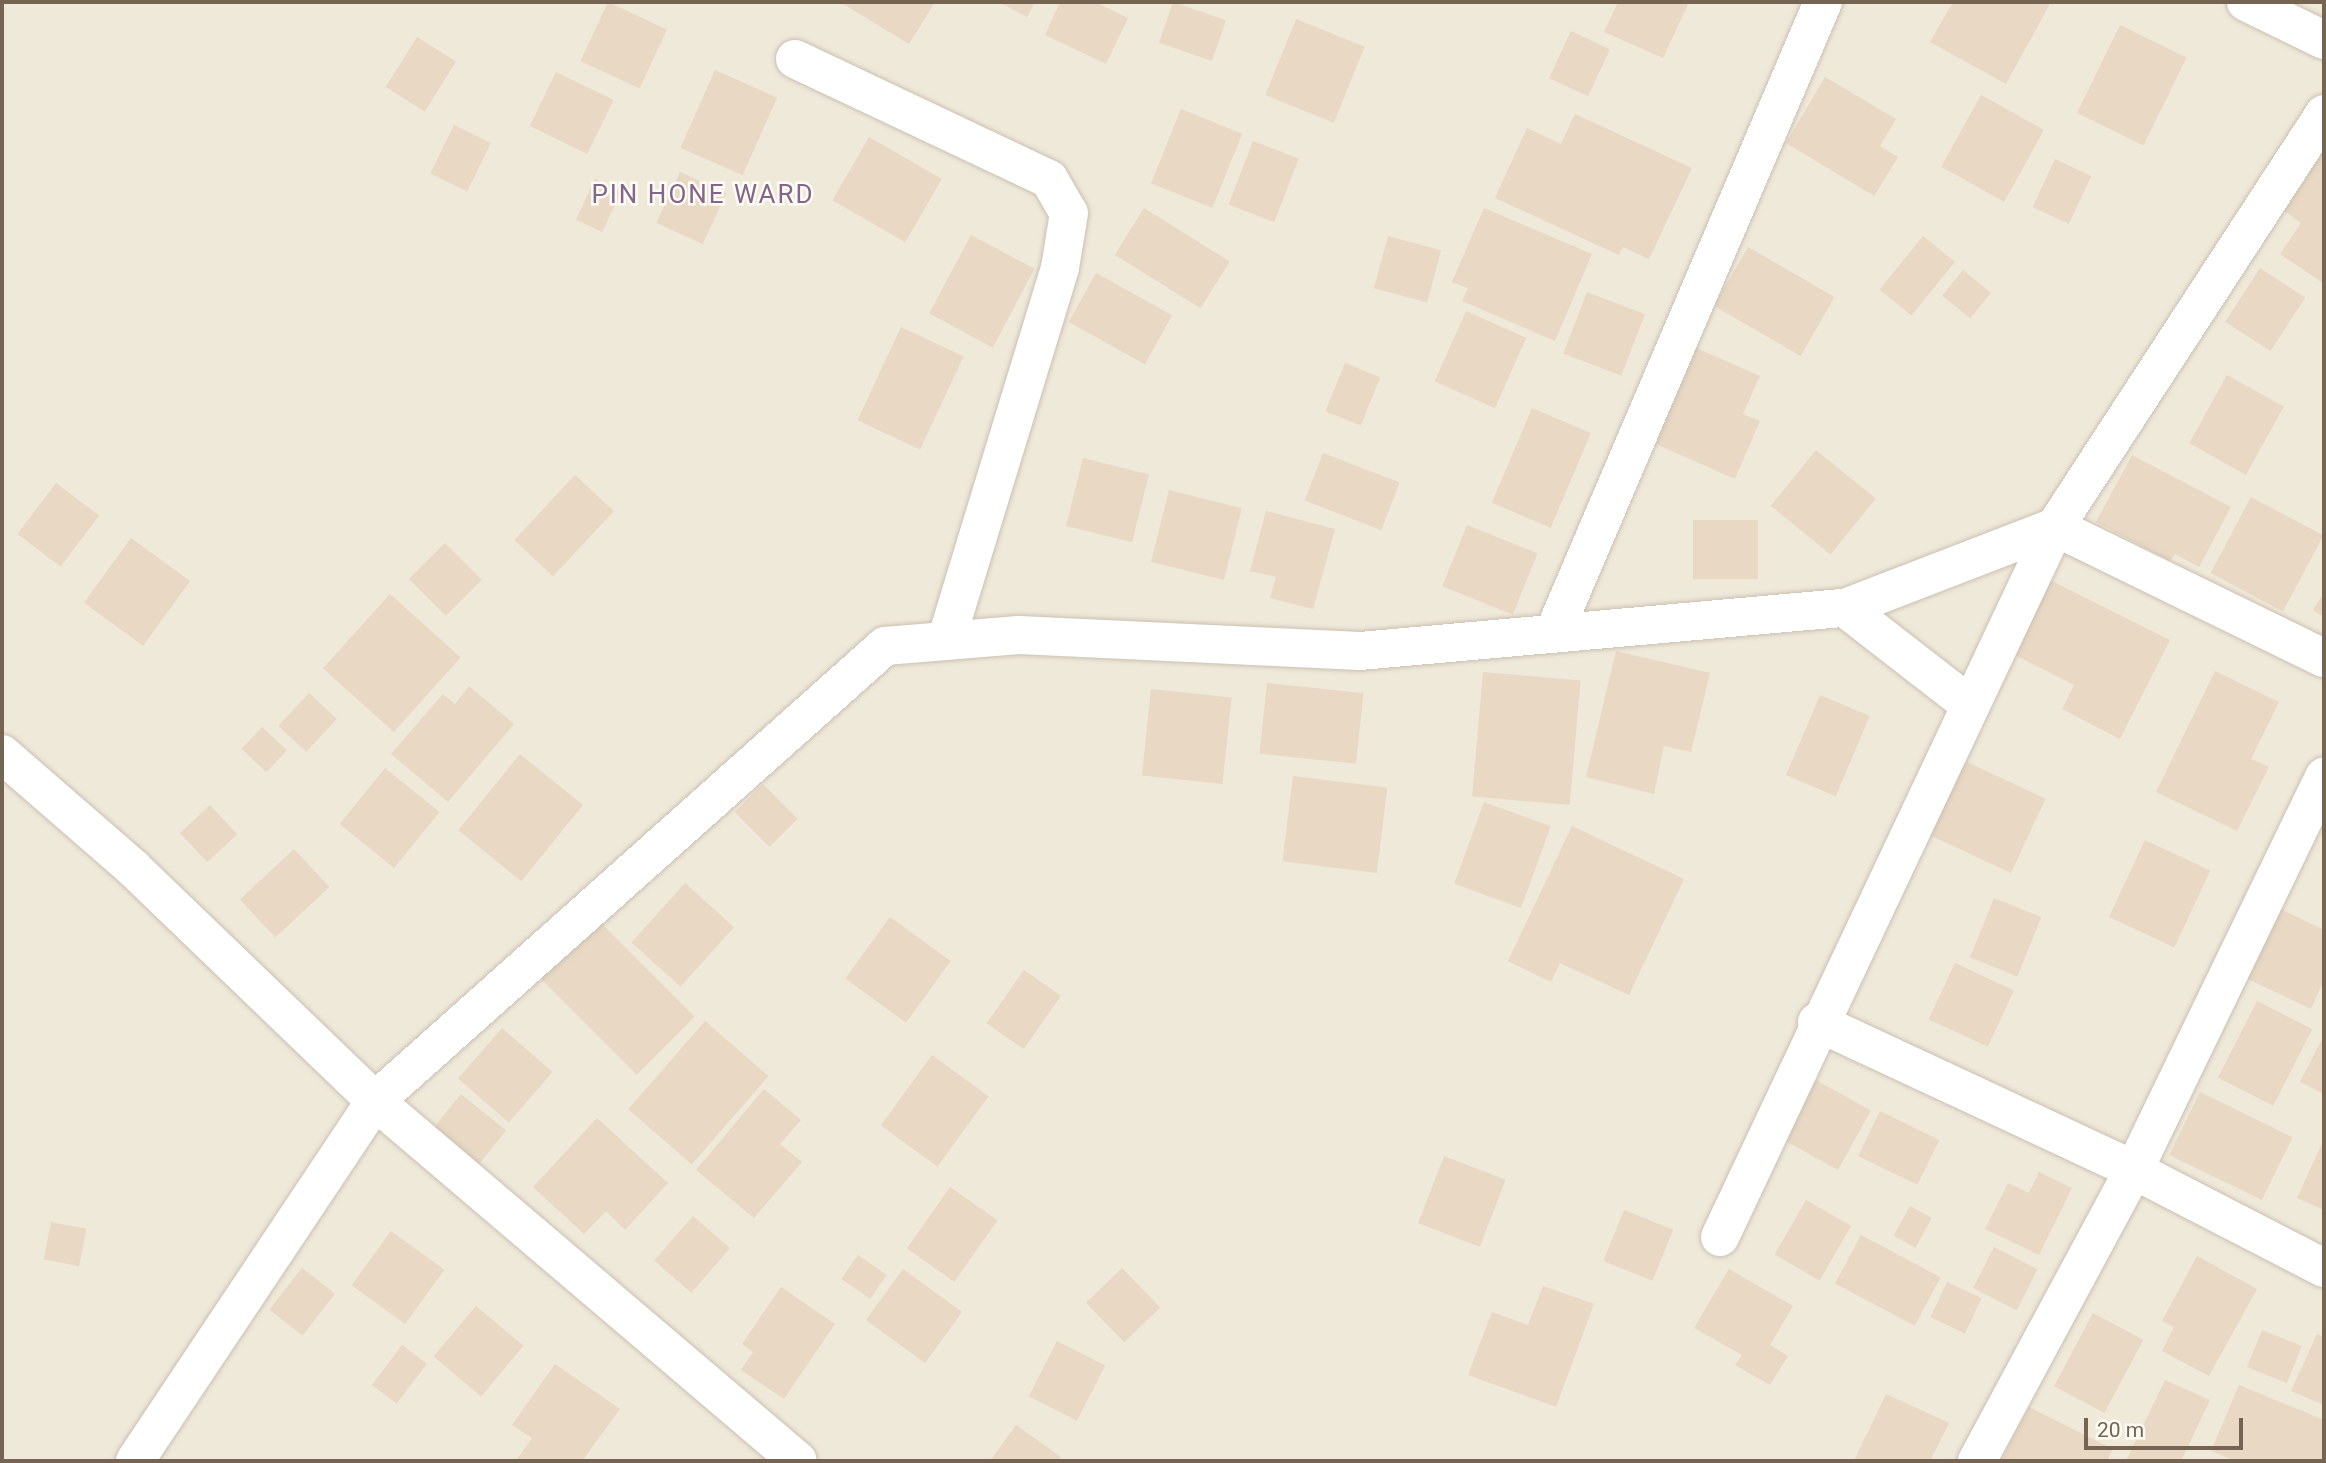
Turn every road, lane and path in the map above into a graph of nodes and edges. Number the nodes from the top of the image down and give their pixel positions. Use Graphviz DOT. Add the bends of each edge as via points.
graph roads {
  1 [pos="1823,2"];
  2 [pos="2246,2"];
  3 [pos="2324,40"];
  4 [pos="795,59"];
  5 [pos="2324,114"];
  6 [pos="2054,527"];
  7 [pos="1845,608"];
  8 [pos="1555,630"];
  9 [pos="946,641"];
  10 [pos="2324,658"];
  11 [pos="1970,705"];
  12 [pos="2,754"];
  13 [pos="2324,777"];
  14 [pos="1817,1022"];
  15 [pos="375,1101"];
  16 [pos="2134,1170"];
  17 [pos="1720,1237"];
  18 [pos="2324,1268"];
  19 [pos="150,1455"];
  20 [pos="798,1461"];
  21 [pos="1977,1461"];
  1 -- 8 [label="street"];
  2 -- 3 [label="street"];
  4 -- 9 [label="street" via="1049,179 1069,213 1060,268"];
  5 -- 6 [label="street"];
  6 -- 7 [label="street"];
  6 -- 10 [label="street"];
  6 -- 11 [label="street"];
  7 -- 8 [label="street"];
  7 -- 11 [label="street"];
  8 -- 9 [label="street" via="1360,651 1019,635"];
  9 -- 15 [label="street" via="885,646"];
  11 -- 14 [label="street"];
  12 -- 15 [label="street" via="133,867"];
  13 -- 16 [label="street"];
  14 -- 16 [label="street"];
  14 -- 17 [label="street"];
  15 -- 19 [label="street"];
  15 -- 20 [label="street"];
  16 -- 18 [label="street"];
  16 -- 21 [label="street"];
}
